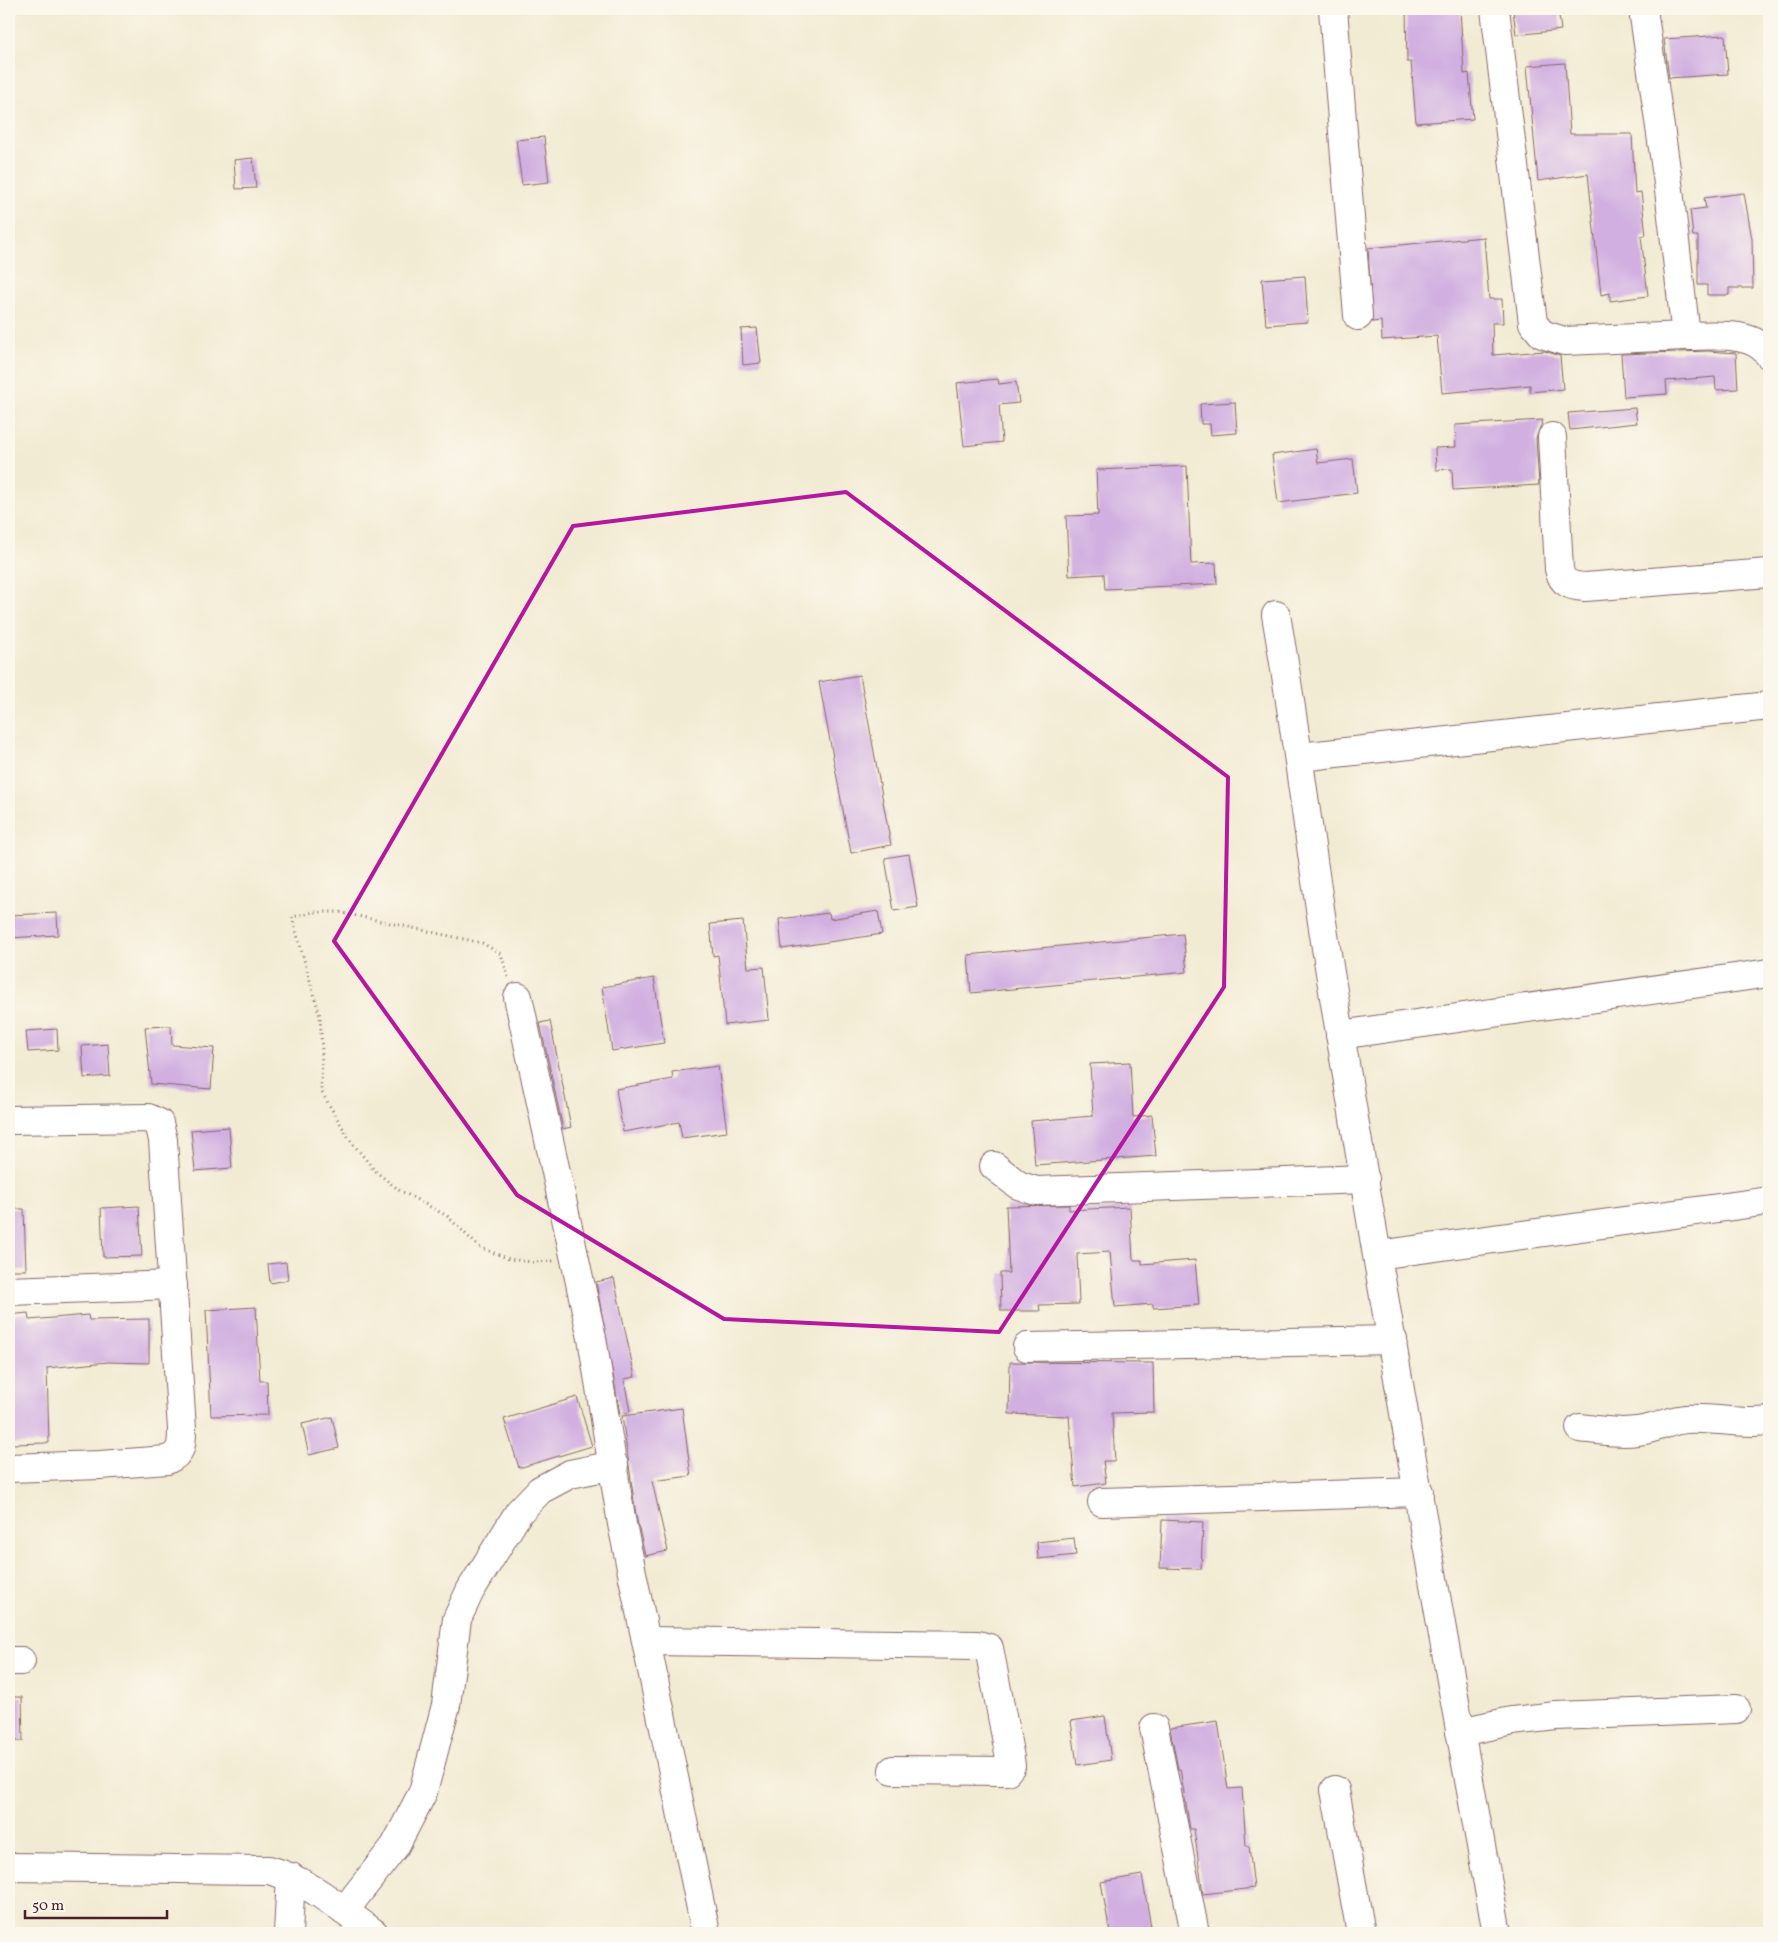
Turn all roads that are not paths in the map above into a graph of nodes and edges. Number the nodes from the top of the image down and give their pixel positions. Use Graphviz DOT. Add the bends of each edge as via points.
graph roads {
  1 [pos="1333,9"];
  2 [pos="1495,9"];
  3 [pos="1643,9"];
  4 [pos="1358,316"];
  5 [pos="1686,336"];
  6 [pos="1767,348"];
  7 [pos="1552,437"];
  8 [pos="1769,573"];
  9 [pos="1276,616"];
  10 [pos="1769,706"];
  11 [pos="1299,757"];
  12 [pos="1769,974"];
  13 [pos="518,997"];
  14 [pos="1340,1035"];
  15 [pos="9,1120"];
  16 [pos="994,1166"];
  17 [pos="1365,1179"];
  18 [pos="1769,1200"];
  19 [pos="1378,1255"];
  20 [pos="172,1285"];
  21 [pos="9,1291"];
  22 [pos="1393,1340"];
  23 [pos="1027,1346"];
  24 [pos="1769,1421"];
  25 [pos="1580,1428"];
  26 [pos="614,1465"];
  27 [pos="9,1468"];
  28 [pos="1419,1492"];
  29 [pos="1102,1502"];
  30 [pos="647,1640"];
  31 [pos="1736,1709"];
  32 [pos="1154,1728"];
  33 [pos="1460,1732"];
  34 [pos="893,1770"];
  35 [pos="1335,1790"];
  36 [pos="9,1866"];
  37 [pos="292,1877"];
  38 [pos="344,1911"];
  39 [pos="288,1933"];
  40 [pos="374,1933"];
  41 [pos="706,1933"];
  42 [pos="1195,1933"];
  43 [pos="1361,1933"];
  44 [pos="1497,1933"];
  1 -- 4 [label="street"];
  2 -- 5 [label="street" via="1533,323 1542,334 1564,341"];
  3 -- 5 [label="street"];
  5 -- 6 [label="street" via="1736,337"];
  7 -- 8 [label="street" via="1559,569 1569,585"];
  9 -- 11 [label="street"];
  10 -- 11 [label="street"];
  11 -- 14 [label="street"];
  12 -- 14 [label="street"];
  13 -- 26 [label="street" via="592,1338"];
  14 -- 17 [label="street"];
  15 -- 20 [label="street" via="148,1118 158,1121 163,1140"];
  16 -- 17 [label="street" via="1018,1185 1036,1191"];
  17 -- 19 [label="street"];
  18 -- 19 [label="street"];
  19 -- 22 [label="street"];
  20 -- 21 [label="street"];
  20 -- 27 [label="street" via="182,1429 178,1454 167,1460 140,1463"];
  22 -- 23 [label="street"];
  22 -- 28 [label="street"];
  24 -- 25 [label="street" via="1686,1419 1618,1433"];
  26 -- 30 [label="street" via="622,1524"];
  26 -- 38 [label="street" via="570,1474 540,1490 519,1512 470,1591 457,1619 446,1705 423,1792 395,1846"];
  28 -- 29 [label="street"];
  28 -- 33 [label="street"];
  30 -- 34 [label="street" via="978,1644 989,1648 1011,1766 1007,1771"];
  30 -- 41 [label="street"];
  31 -- 33 [label="street" via="1556,1716"];
  32 -- 42 [label="street"];
  33 -- 44 [label="street"];
  35 -- 43 [label="street"];
  36 -- 37 [label="street" via="256,1868"];
  37 -- 38 [label="street"];
  37 -- 39 [label="street"];
  38 -- 40 [label="street"];
}
